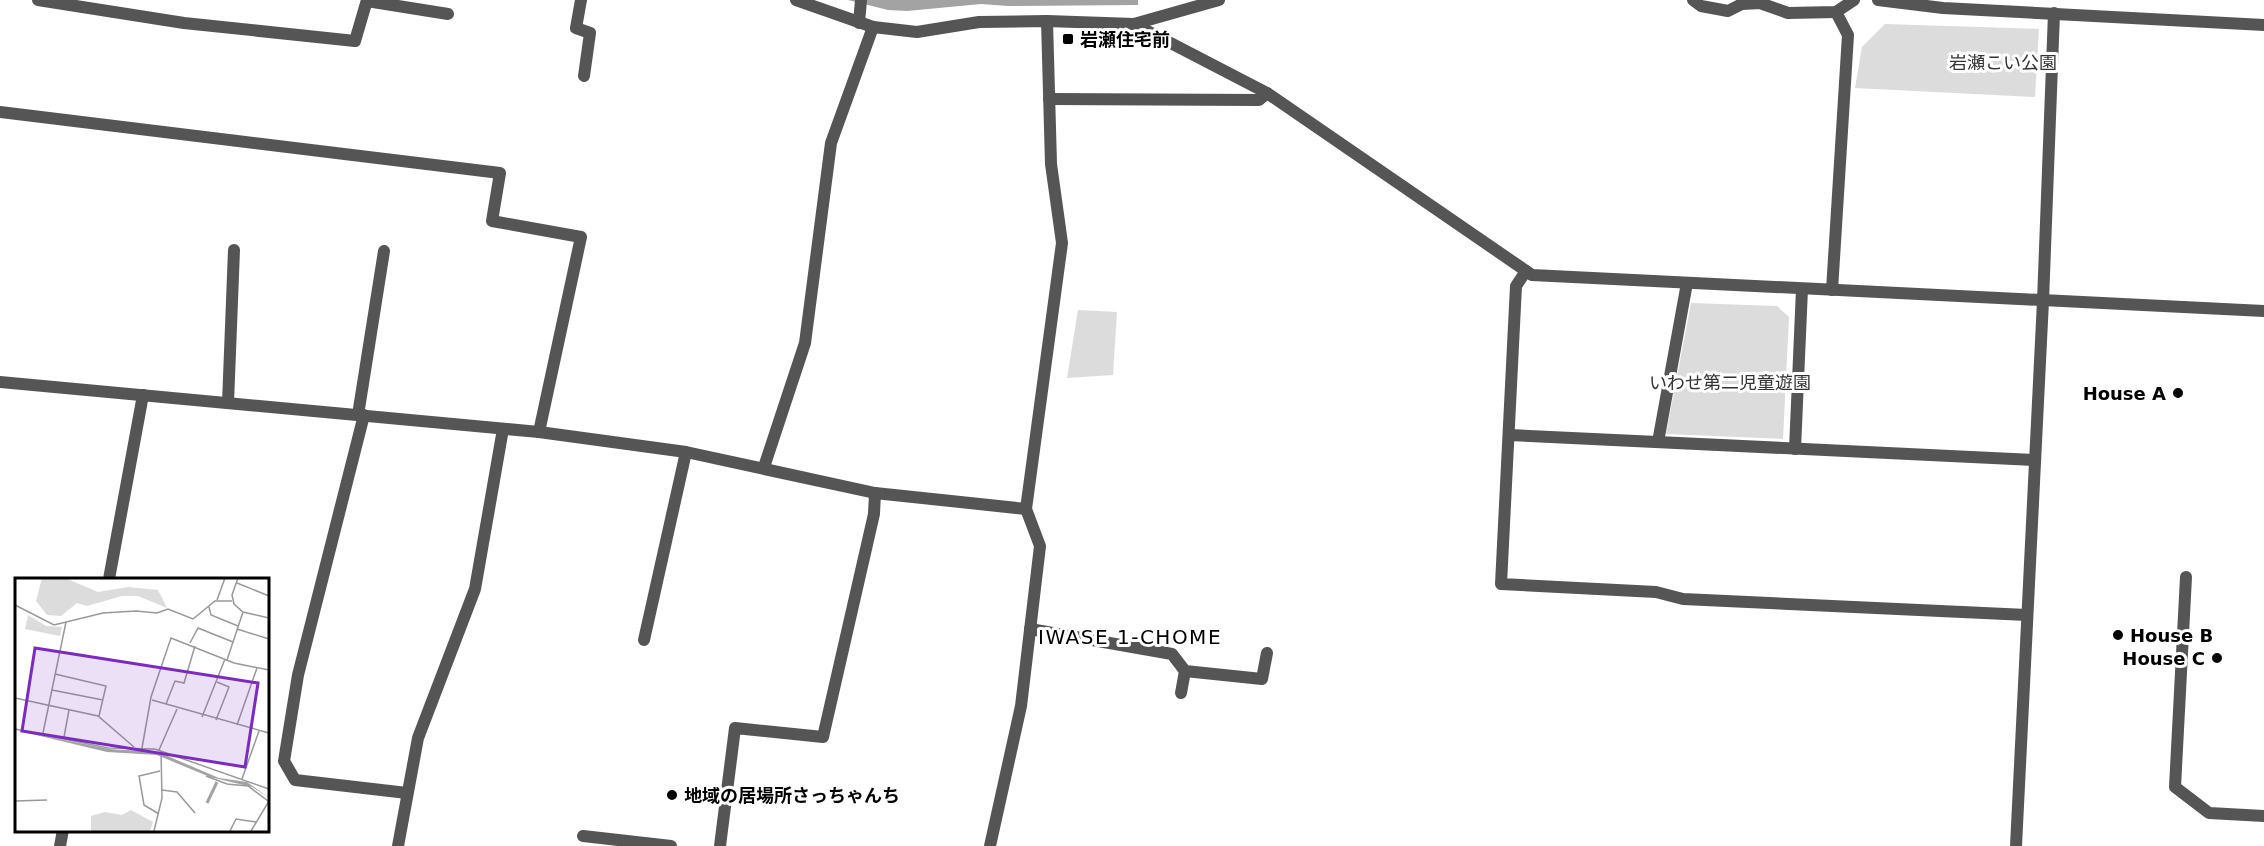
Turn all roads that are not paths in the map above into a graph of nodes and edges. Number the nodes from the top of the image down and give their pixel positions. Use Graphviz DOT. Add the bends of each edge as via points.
graph roads {
  1 [pos="38,0"];
  2 [pos="367,0"];
  3 [pos="581,0"];
  4 [pos="796,0"];
  5 [pos="861,0"];
  6 [pos="1219,0"];
  7 [pos="1693,0"];
  8 [pos="1854,0"];
  9 [pos="1878,0"];
  10 [pos="1836,12"];
  11 [pos="2054,13"];
  12 [pos="447,14"];
  13 [pos="859,18"];
  14 [pos="1047,21"];
  15 [pos="1134,24"];
  16 [pos="2264,25"];
  17 [pos="873,27"];
  18 [pos="584,76"];
  19 [pos="1267,93"];
  20 [pos="1049,99"];
  21 [pos="0,112"];
  22 [pos="234,250"];
  23 [pos="384,251"];
  24 [pos="1526,271"];
  25 [pos="1687,283"];
  26 [pos="1802,289"];
  27 [pos="1832,290"];
  28 [pos="2043,301"];
  29 [pos="2264,311"];
  30 [pos="0,381"];
  31 [pos="143,396"];
  32 [pos="228,403"];
  33 [pos="361,415"];
  34 [pos="503,429"];
  35 [pos="539,432"];
  36 [pos="1509,435"];
  37 [pos="1658,442"];
  38 [pos="1795,449"];
  39 [pos="686,452"];
  40 [pos="2035,460"];
  41 [pos="764,467"];
  42 [pos="875,493"];
  43 [pos="1026,509"];
  44 [pos="2186,577"];
  45 [pos="109,578"];
  46 [pos="2027,615"];
  47 [pos="1030,629"];
  48 [pos="644,640"];
  49 [pos="1267,653"];
  50 [pos="1185,671"];
  51 [pos="1181,693"];
  52 [pos="407,793"];
  53 [pos="2264,816"];
  54 [pos="63,831"];
  55 [pos="583,836"];
  56 [pos="60,846"];
  57 [pos="398,846"];
  58 [pos="671,846"];
  59 [pos="720,846"];
  60 [pos="990,846"];
  61 [pos="2016,846"];
  1 -- 2 [label="street" via="184,23 355,41"];
  2 -- 12 [label="street"];
  3 -- 18 [label="street" via="576,28 590,33"];
  4 -- 13 [label="street"];
  5 -- 13 [label="street"];
  6 -- 15 [label="street"];
  7 -- 10 [label="street" via="1701,6 1728,11 1742,4 1760,3 1788,13"];
  8 -- 10 [label="street"];
  9 -- 11 [label="street" via="1943,8"];
  10 -- 27 [label="street" via="1848,34"];
  11 -- 16 [label="street"];
  11 -- 28 [label="street"];
  13 -- 17 [label="street"];
  14 -- 15 [label="street"];
  14 -- 17 [label="street" via="979,22 917,32"];
  14 -- 20 [label="street"];
  15 -- 19 [label="street"];
  17 -- 41 [label="street" via="831,143 805,343"];
  19 -- 20 [label="street" via="1259,100"];
  19 -- 24 [label="street"];
  20 -- 43 [label="street" via="1051,164 1062,243"];
  21 -- 35 [label="street" via="500,172 492,221 581,237"];
  22 -- 32 [label="street"];
  23 -- 33 [label="street"];
  24 -- 25 [label="street" via="1532,275"];
  24 -- 36 [label="street" via="1516,286"];
  25 -- 26 [label="street"];
  25 -- 37 [label="street"];
  26 -- 27 [label="street"];
  26 -- 38 [label="street"];
  27 -- 28 [label="street"];
  28 -- 29 [label="street"];
  28 -- 40 [label="street"];
  30 -- 31 [label="street"];
  31 -- 32 [label="street"];
  31 -- 45 [label="street"];
  32 -- 33 [label="street"];
  33 -- 34 [label="street"];
  33 -- 52 [label="street" via="298,675 284,760 295,780"];
  34 -- 35 [label="street"];
  34 -- 52 [label="street" via="475,589 418,738"];
  35 -- 39 [label="street"];
  36 -- 37 [label="street"];
  36 -- 46 [label="street" via="1501,584 1656,592 1683,599"];
  37 -- 38 [label="street"];
  38 -- 40 [label="street"];
  39 -- 41 [label="street"];
  39 -- 48 [label="street"];
  40 -- 46 [label="street"];
  41 -- 42 [label="street"];
  42 -- 43 [label="street"];
  42 -- 59 [label="street" via="874,514 823,737 735,728"];
  43 -- 47 [label="street" via="1040,546"];
  44 -- 53 [label="street" via="2175,787 2208,813"];
  46 -- 61 [label="street"];
  47 -- 50 [label="street" via="1172,654"];
  47 -- 60 [label="street" via="1021,706"];
  49 -- 50 [label="street" via="1262,679"];
  50 -- 51 [label="street"];
  52 -- 57 [label="street"];
  54 -- 56 [label="street"];
  55 -- 58 [label="street"];
}
